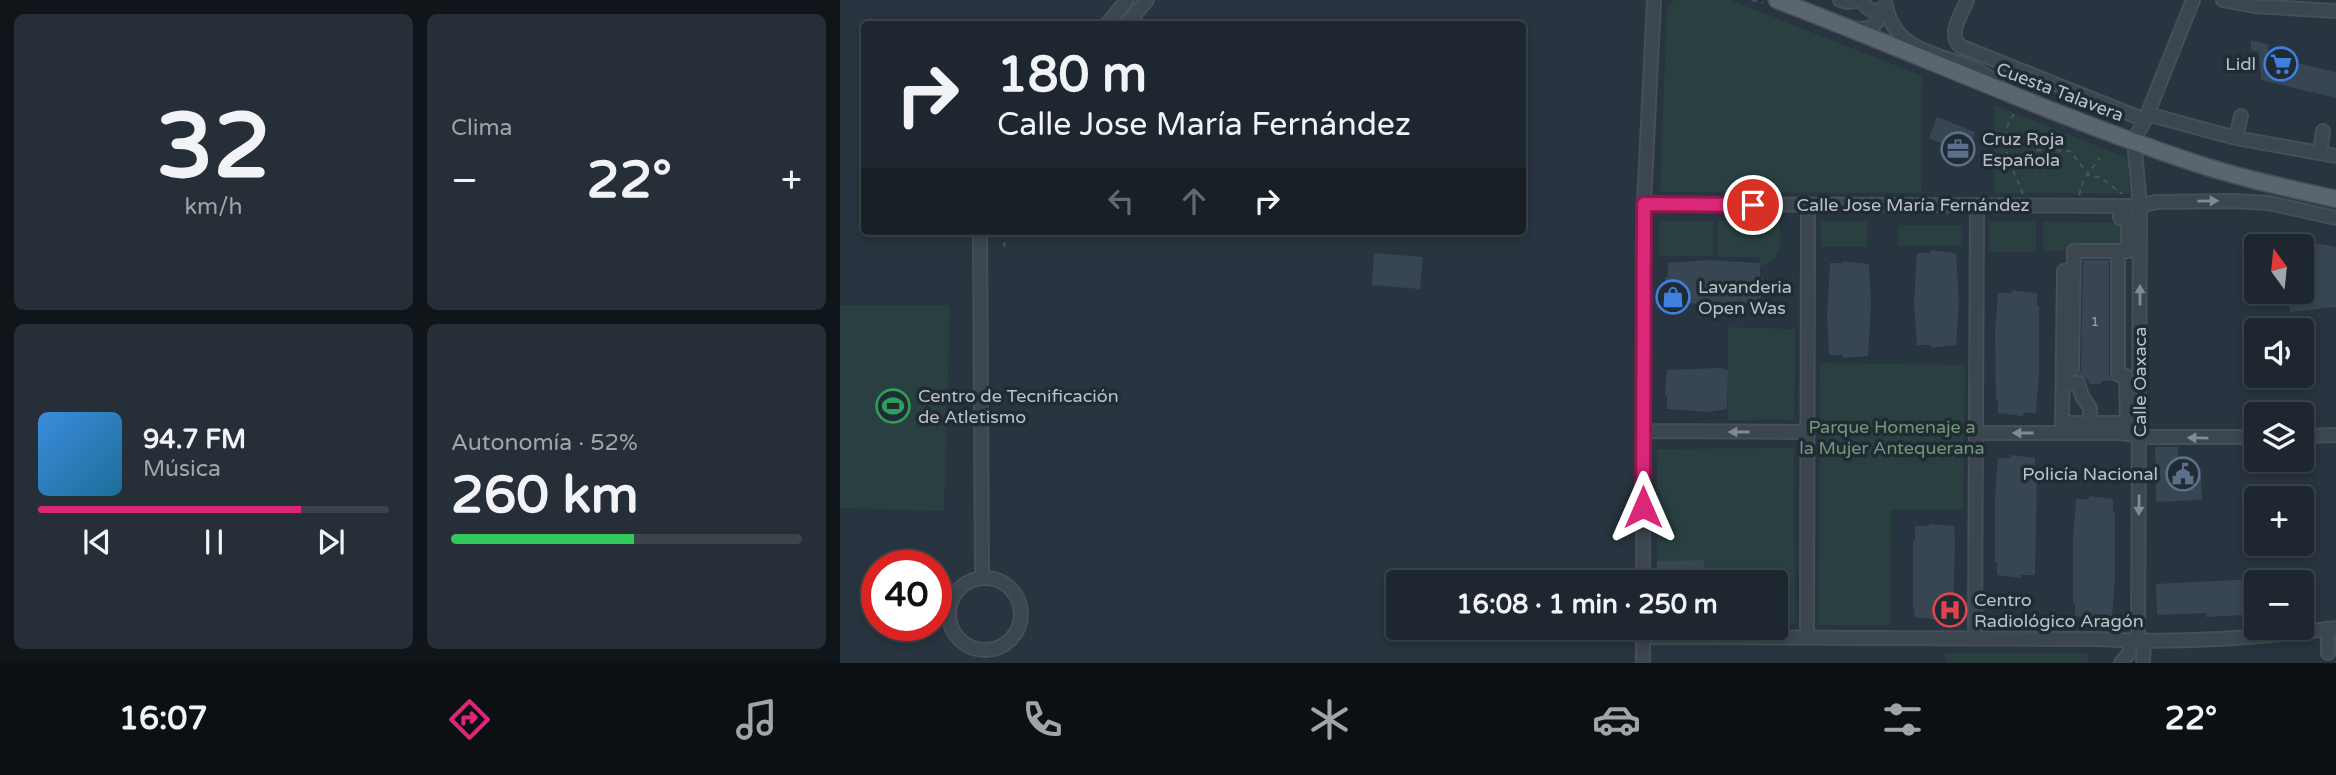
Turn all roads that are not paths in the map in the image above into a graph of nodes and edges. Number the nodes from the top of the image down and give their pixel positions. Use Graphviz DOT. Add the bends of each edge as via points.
graph roads {
  1 [pos="1127,0"];
  2 [pos="1147,0"];
  3 [pos="1777,0"];
  4 [pos="1840,0"];
  5 [pos="1862,0"];
  6 [pos="1967,0"];
  7 [pos="2193,0"];
  8 [pos="2223,0"];
  9 [pos="1653,1"];
  10 [pos="1884,5"];
  11 [pos="2336,11"];
  12 [pos="1110,21"];
  13 [pos="1130,21"];
  14 [pos="1851,28"];
  15 [pos="2003,91"];
  16 [pos="2241,116"];
  17 [pos="2146,117"];
  18 [pos="2323,131"];
  19 [pos="2236,138"];
  20 [pos="2134,140"];
  21 [pos="2320,153"];
  22 [pos="2336,156"];
  23 [pos="2336,199"];
  24 [pos="1644,204"];
  25 [pos="1808,205"];
  26 [pos="1977,206"];
  27 [pos="2120,206"];
  28 [pos="2140,206"];
  29 [pos="2336,218"];
  30 [pos="980,235"];
  31 [pos="2118,251"];
  32 [pos="2068,334"];
  33 [pos="2091,425"];
  34 [pos="1807,429"];
  35 [pos="1976,430"];
  36 [pos="1643,431"];
  37 [pos="2336,435"];
  38 [pos="2314,436"];
  39 [pos="2140,437"];
  40 [pos="2244,437"];
  41 [pos="1643,570"];
  42 [pos="982,578"];
  43 [pos="2332,629"];
  44 [pos="1788,637"];
  45 [pos="1807,637"];
  46 [pos="1975,638"];
  47 [pos="1643,640"];
  48 [pos="2137,642"];
  49 [pos="2328,653"];
  50 [pos="2143,660"];
  51 [pos="1643,663"];
  52 [pos="2121,663"];
  1 -- 12 [label="street"];
  2 -- 13 [label="street"];
  3 -- 14 [label="main road, Cuesta Talavera"];
  4 -- 5 [label="street"];
  5 -- 10 [label="street" via="1868,8"];
  6 -- 17 [label="street, Cuesta Talavera" via="1953,34 1960,46"];
  7 -- 17 [label="street"];
  8 -- 11 [label="street"];
  9 -- 24 [label="street"];
  10 -- 14 [label="street" via="1875,24"];
  10 -- 15 [label="street" via="1896,31 1908,43 1989,76"];
  14 -- 15 [label="main road, Cuesta Talavera"];
  15 -- 20 [label="main road, Cuesta Talavera"];
  16 -- 19 [label="street"];
  17 -- 19 [label="street, Cuesta Talavera"];
  17 -- 20 [label="street"];
  18 -- 21 [label="street"];
  19 -- 21 [label="street, Cuesta Talavera"];
  20 -- 23 [label="main road, Cuesta Talavera" via="2228,173"];
  20 -- 28 [label="street, Calle Oaxaca"];
  21 -- 22 [label="street, Cuesta Talavera"];
  24 -- 25 [label="street, Calle Jose María Fernández"];
  24 -- 36 [label="street"];
  25 -- 26 [label="street, Calle Jose María Fernández"];
  25 -- 34 [label="street"];
  26 -- 27 [label="street, Calle Jose María Fernández"];
  26 -- 35 [label="street"];
  27 -- 28 [label="street, Calle Jose María Fernández"];
  27 -- 31 [label="street" via="2120,218 2128,218 2128,251"];
  28 -- 29 [label="street, Calle Jose María Fernández, one-way" via="2259,202"];
  39 -- 28 [label="street, Calle Oaxaca, one-way"];
  30 -- 42 [label="street"];
  31 -- 32 [label="street" via="2074,251"];
  31 -- 33 [label="street" via="2118,375 2126,376 2127,423"];
  32 -- 33 [label="street" via="2072,369 2064,369 2063,384 2078,383 2090,408"];
  32 -- 33 [label="street" via="2062,425"];
  34 -- 36 [label="street, one-way"];
  34 -- 45 [label="street"];
  39 -- 35 [label="street, one-way"];
  35 -- 46 [label="street"];
  36 -- 41 [label="street"];
  37 -- 38 [label="street"];
  40 -- 39 [label="street, one-way"];
  39 -- 48 [label="street, Calle Oaxaca, one-way"];
  42 -- 42 [label="street" via="953,596 948,618 951,629 967,646 991,650 1003,646 1019,628 1020,604 1006,584"];
  43 -- 48 [label="street"];
  43 -- 49 [label="street"];
  44 -- 45 [label="street"];
  45 -- 46 [label="street"];
  46 -- 48 [label="street"];
  47 -- 51 [label="street"];
  48 -- 50 [label="street"];
  48 -- 52 [label="street, Calle Oaxaca"];
}
